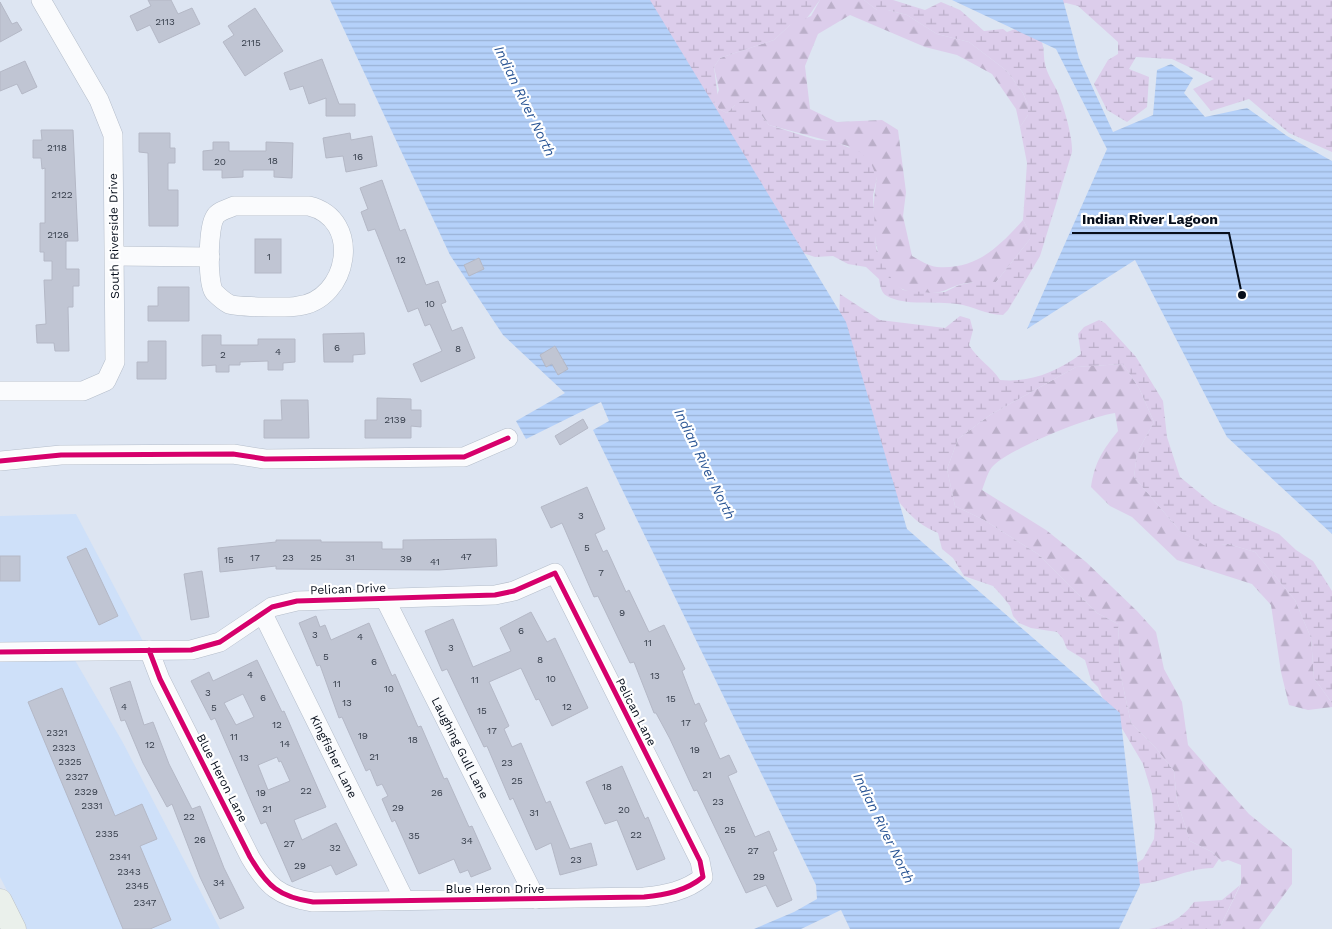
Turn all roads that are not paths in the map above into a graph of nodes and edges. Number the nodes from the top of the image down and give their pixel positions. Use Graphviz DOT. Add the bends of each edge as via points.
graph roads {
  1 [pos="41,0"];
  2 [pos="115,256"];
  3 [pos="210,257"];
  4 [pos="0,391"];
  5 [pos="508,438"];
  6 [pos="0,461"];
  7 [pos="528,585"];
  8 [pos="384,597"];
  9 [pos="263,614"];
  10 [pos="149,650"];
  11 [pos="0,652"];
  12 [pos="693,885"];
  13 [pos="295,899"];
  14 [pos="404,899"];
  15 [pos="536,900"];
  16 [pos="0,901"];
  17 [pos="14,929"];
  1 -- 2 [label="street, South Riverside Drive" via="99,100 113,135"];
  2 -- 3 [label="street"];
  2 -- 4 [label="street, South Riverside Drive" via="115,362 106,381 83,390"];
  3 -- 3 [label="street" via="210,281 215,292 230,304 296,307 311,304 332,289 340,274 343,237 336,221 320,209 309,206 234,206 216,214 210,224"];
  5 -- 6 [label="street" via="455,457 264,459 233,454 61,455"];
  7 -- 8 [label="street, Pelican Drive" via="514,592 495,595"];
  7 -- 12 [label="street, Pelican Lane" via="555,573 700,861 703,876"];
  8 -- 9 [label="street, Pelican Drive" via="297,601 272,607"];
  8 -- 15 [label="street, Laughing Gull Lane"];
  9 -- 10 [label="street, Pelican Drive" via="220,642 191,650"];
  9 -- 14 [label="street, Kingfisher Lane"];
  10 -- 11 [label="street, Pelican Drive"];
  10 -- 13 [label="street, Blue Heron Lane" via="254,864 281,894"];
  12 -- 15 [label="street, Blue Heron Drive" via="663,895 644,897"];
  13 -- 14 [label="street, Blue Heron Drive" via="313,902"];
  14 -- 15 [label="street, Blue Heron Drive"];
  16 -- 17 [label="main road"];
}
